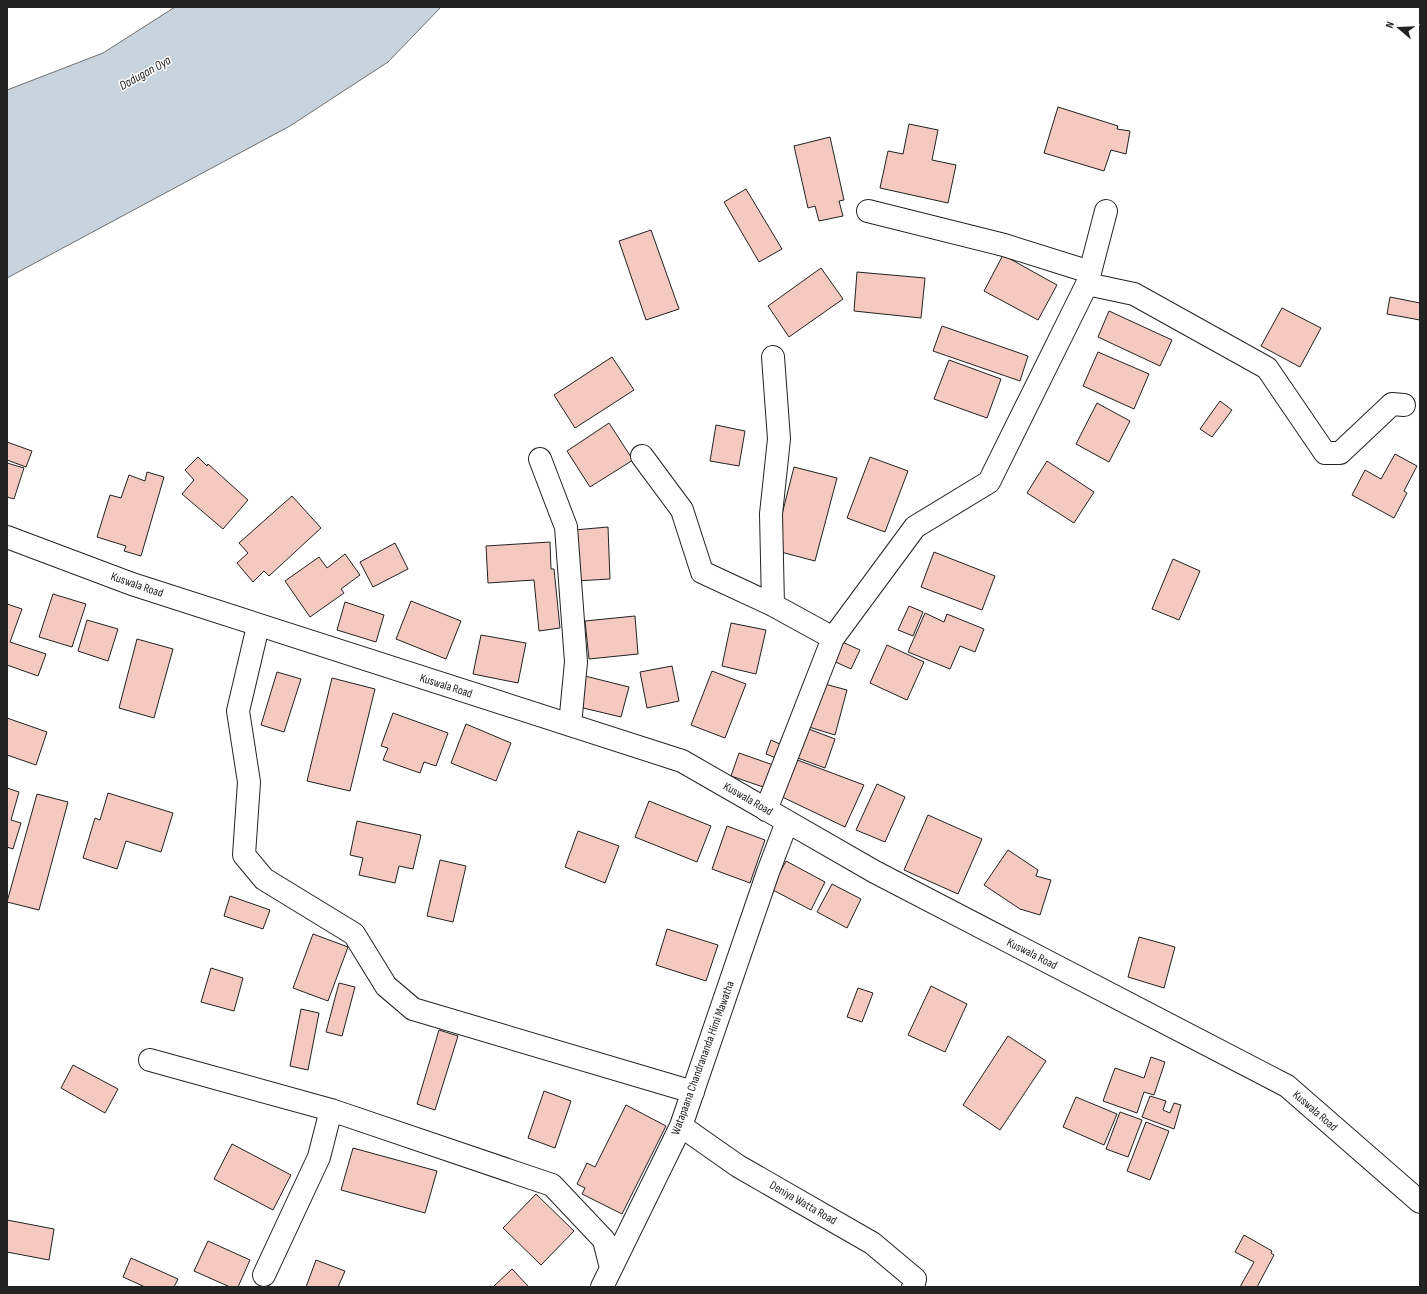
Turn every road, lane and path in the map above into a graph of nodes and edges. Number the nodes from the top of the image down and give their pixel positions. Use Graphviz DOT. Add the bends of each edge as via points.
graph roads {
  1 [pos="868,211"];
  2 [pos="1106,211"];
  3 [pos="1089,278"];
  4 [pos="773,357"];
  5 [pos="1404,405"];
  6 [pos="642,456"];
  7 [pos="540,459"];
  8 [pos="7,537"];
  9 [pos="773,605"];
  10 [pos="258,626"];
  11 [pos="833,638"];
  12 [pos="570,726"];
  13 [pos="766,810"];
  14 [pos="787,822"];
  15 [pos="150,1060"];
  16 [pos="693,1092"];
  17 [pos="331,1110"];
  18 [pos="681,1126"];
  19 [pos="1420,1202"];
  20 [pos="264,1275"];
  21 [pos="606,1278"];
  22 [pos="913,1287"];
  1 -- 3 [label="street" via="1004,245"];
  2 -- 3 [label="street"];
  3 -- 5 [label="street" via="1134,294 1267,368 1325,453 1340,453 1392,404"];
  3 -- 11 [label="street" via="989,482 915,528"];
  4 -- 9 [label="street" via="779,439 771,514"];
  6 -- 9 [label="street" via="682,510 702,572"];
  7 -- 12 [label="street" via="566,527 576,662"];
  8 -- 10 [label="street, Kuswala Road" via="132,584"];
  9 -- 11 [label="street"];
  10 -- 12 [label="street, Kuswala Road"];
  10 -- 16 [label="street" via="238,711 249,782 244,855 264,879 354,934 386,986 413,1008"];
  11 -- 13 [label="street"];
  12 -- 13 [label="street, Kuswala Road" via="682,761"];
  13 -- 14 [label="street, Kuswala Road"];
  14 -- 16 [label="street, Watapaana Chandrananda Himi Mawatha"];
  14 -- 19 [label="street, Kuswala Road" via="875,872 1287,1086"];
  15 -- 17 [label="street"];
  16 -- 18 [label="street, Watapaana Chandrananda Himi Mawatha"];
  17 -- 20 [label="street" via="319,1157"];
  17 -- 21 [label="street" via="552,1185 604,1240"];
  18 -- 21 [label="street, Watapaana Chandrananda Himi Mawatha"];
  18 -- 22 [label="street, Deniya Watta Road" via="738,1166 872,1243 915,1279"];
}
